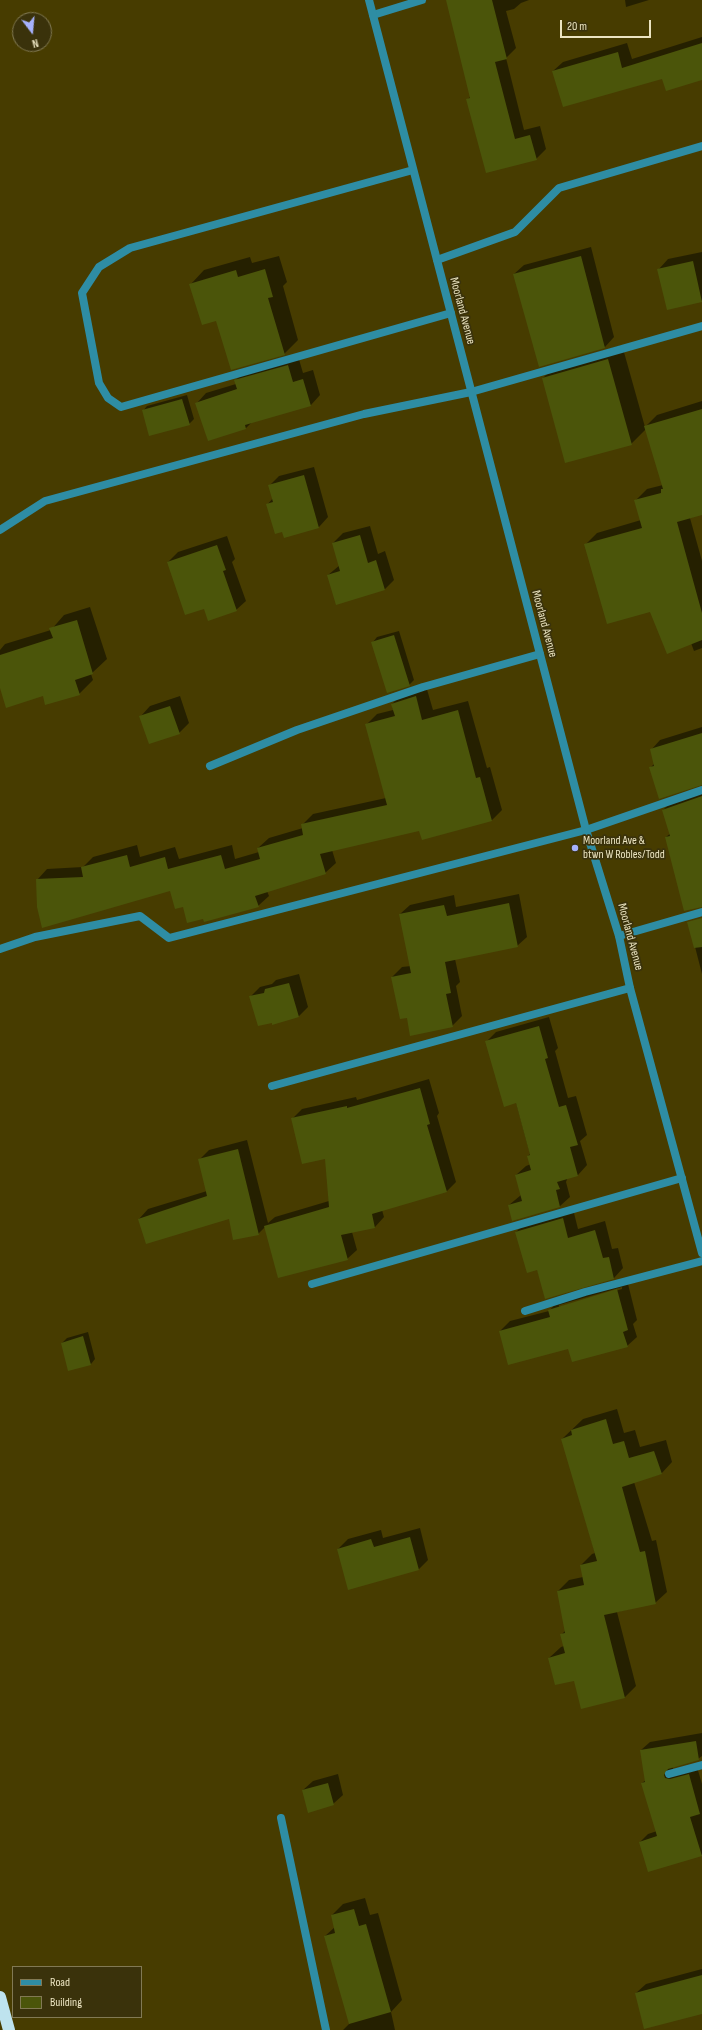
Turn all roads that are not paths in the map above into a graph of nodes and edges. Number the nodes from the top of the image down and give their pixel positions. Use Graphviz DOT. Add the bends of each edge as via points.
graph roads {
  1 [pos="369,0"];
  2 [pos="422,0"];
  3 [pos="373,16"];
  4 [pos="702,146"];
  5 [pos="413,170"];
  6 [pos="437,260"];
  7 [pos="451,313"];
  8 [pos="702,326"];
  9 [pos="471,392"];
  10 [pos="0,530"];
  11 [pos="540,654"];
  12 [pos="210,766"];
  13 [pos="702,790"];
  14 [pos="586,830"];
  15 [pos="702,912"];
  16 [pos="619,936"];
  17 [pos="0,949"];
  18 [pos="630,988"];
  19 [pos="272,1086"];
  20 [pos="682,1178"];
  21 [pos="702,1253"];
  22 [pos="702,1261"];
  23 [pos="312,1284"];
  24 [pos="525,1311"];
  25 [pos="702,1765"];
  26 [pos="669,1774"];
  27 [pos="281,1818"];
  28 [pos="0,1997"];
  29 [pos="9,2030"];
  30 [pos="326,2030"];
  1 -- 3 [label="street, Moorland Avenue"];
  2 -- 3 [label="street"];
  3 -- 5 [label="street, Moorland Avenue"];
  4 -- 6 [label="street" via="559,188 515,232"];
  5 -- 6 [label="street, Moorland Avenue"];
  5 -- 7 [label="street" via="130,248 99,267 82,293 99,384 108,398 121,407"];
  6 -- 7 [label="street, Moorland Avenue"];
  7 -- 9 [label="street, Moorland Avenue"];
  8 -- 9 [label="street"];
  9 -- 10 [label="street" via="364,414 45,501"];
  9 -- 11 [label="street, Moorland Avenue"];
  11 -- 12 [label="street" via="423,687 297,730"];
  11 -- 14 [label="street, Moorland Avenue"];
  13 -- 14 [label="street"];
  14 -- 16 [label="street, Moorland Avenue"];
  14 -- 17 [label="street" via="169,938 140,916 35,937"];
  15 -- 16 [label="street"];
  16 -- 18 [label="street, Moorland Avenue"];
  18 -- 19 [label="street"];
  18 -- 20 [label="street, Moorland Avenue"];
  20 -- 21 [label="street, Moorland Avenue"];
  20 -- 23 [label="street"];
  22 -- 24 [label="street"];
  25 -- 26 [label="street"];
  27 -- 30 [label="street"];
  28 -- 29 [label="highway"];
}
